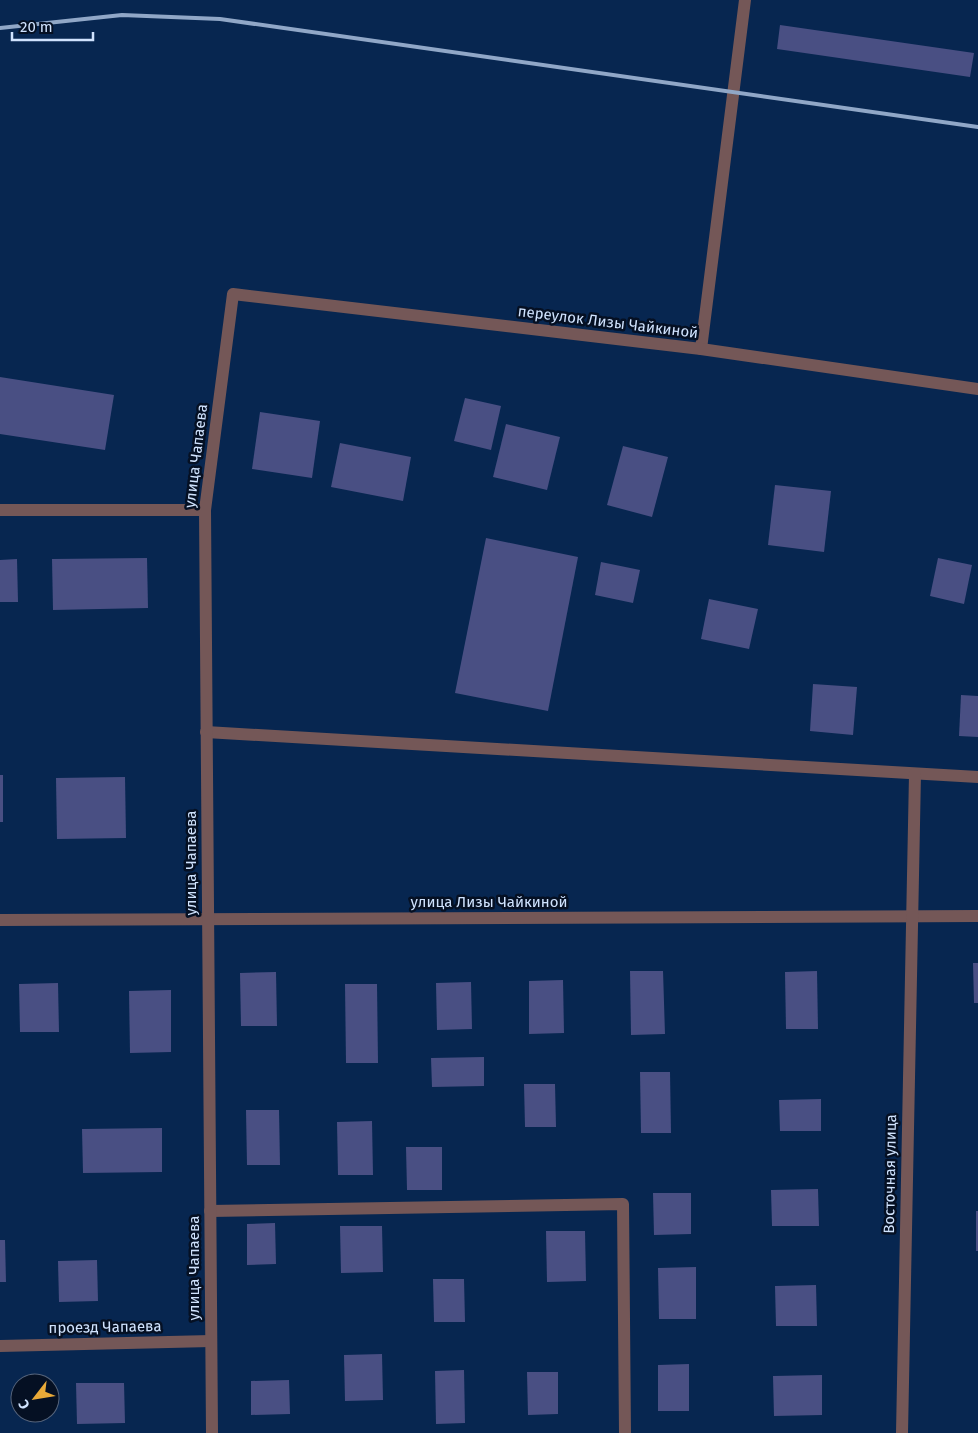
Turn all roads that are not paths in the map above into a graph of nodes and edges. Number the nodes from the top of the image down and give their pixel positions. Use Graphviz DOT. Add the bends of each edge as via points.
graph roads {
  1 [pos="745,0"];
  2 [pos="233,294"];
  3 [pos="701,350"];
  4 [pos="978,389"];
  5 [pos="0,510"];
  6 [pos="205,510"];
  7 [pos="206,732"];
  8 [pos="915,774"];
  9 [pos="978,777"];
  10 [pos="911,916"];
  11 [pos="978,916"];
  12 [pos="0,920"];
  13 [pos="208,920"];
  14 [pos="210,1211"];
  15 [pos="211,1341"];
  16 [pos="0,1346"];
  17 [pos="212,1433"];
  18 [pos="625,1433"];
  19 [pos="902,1433"];
  1 -- 3 [label="street"];
  2 -- 3 [label="street, переулок Лизы Чайкиной"];
  2 -- 6 [label="street, улица Чапаева"];
  3 -- 4 [label="street, переулок Лизы Чайкиной"];
  5 -- 6 [label="street"];
  6 -- 7 [label="street, улица Чапаева"];
  7 -- 8 [label="street"];
  7 -- 13 [label="street, улица Чапаева"];
  8 -- 9 [label="street"];
  8 -- 10 [label="street, Восточная улица"];
  10 -- 11 [label="street, улица Лизы Чайкиной"];
  10 -- 13 [label="street, улица Лизы Чайкиной"];
  10 -- 19 [label="street, Восточная улица"];
  12 -- 13 [label="street, улица Лизы Чайкиной"];
  13 -- 14 [label="street, улица Чапаева"];
  14 -- 15 [label="street, улица Чапаева"];
  14 -- 18 [label="street" via="623,1204"];
  15 -- 16 [label="street, проезд Чапаева"];
  15 -- 17 [label="street, улица Чапаева"];
}
